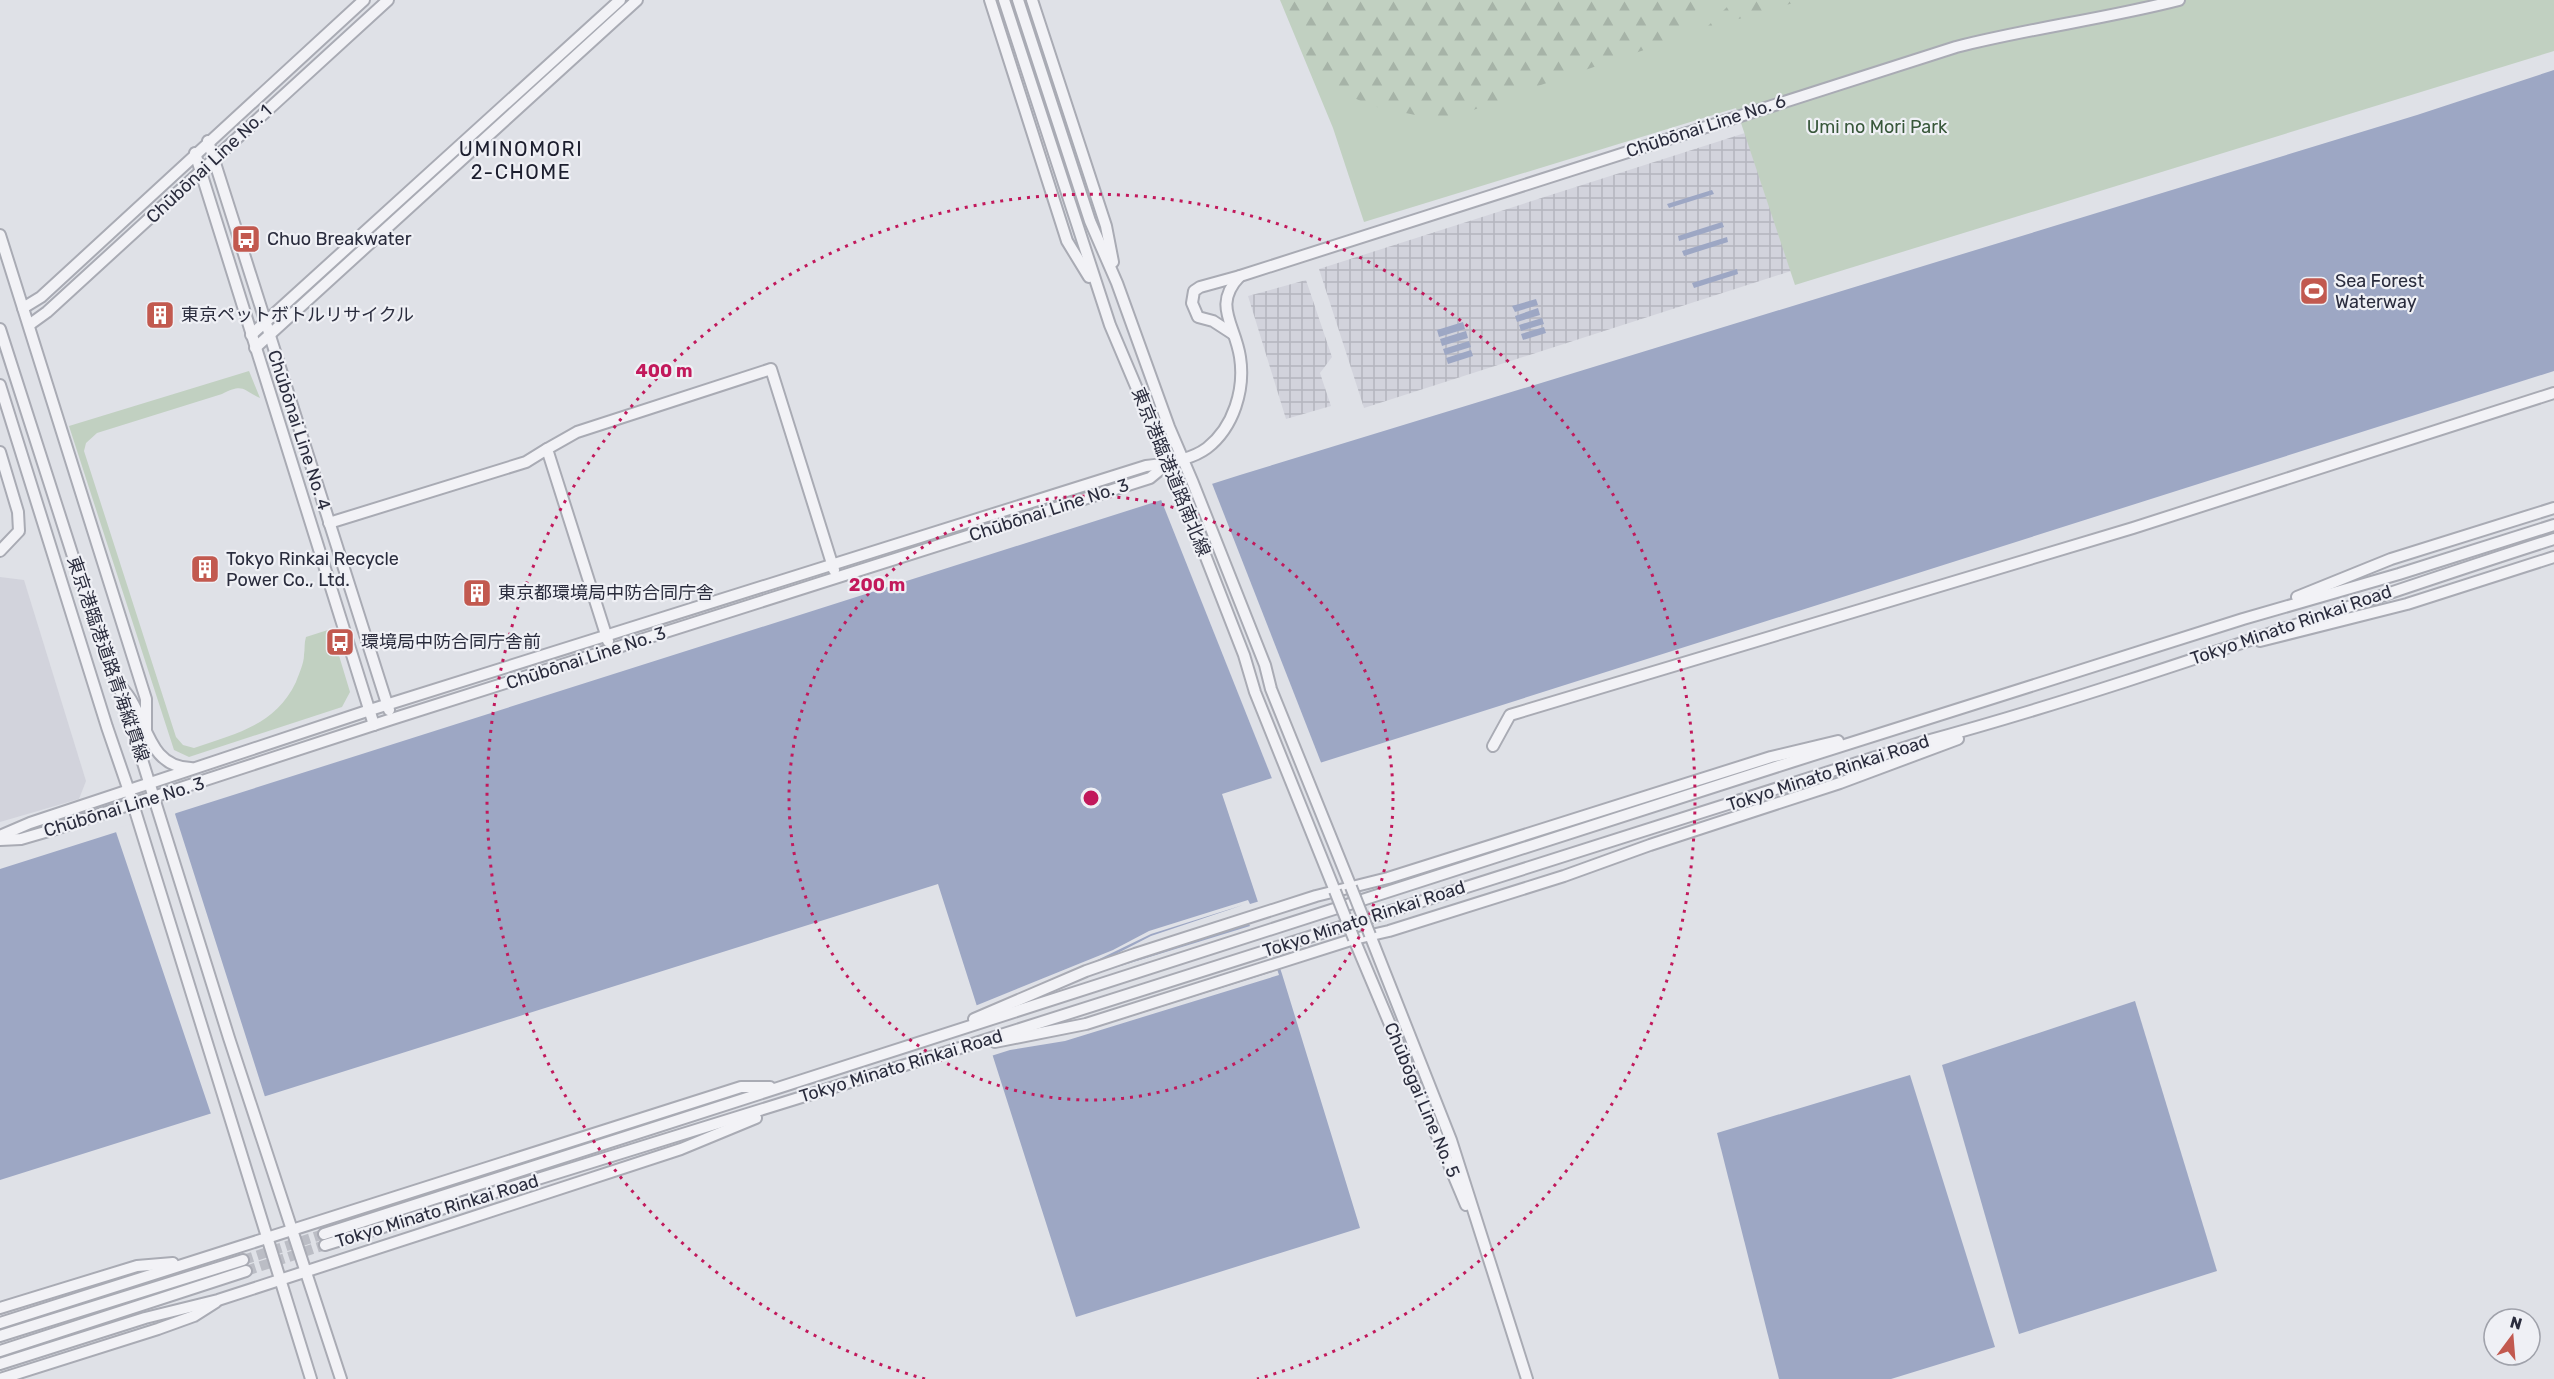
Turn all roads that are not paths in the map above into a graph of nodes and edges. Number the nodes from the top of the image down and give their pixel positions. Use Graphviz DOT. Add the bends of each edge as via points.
graph roads {
  1 [pos="364,0"];
  2 [pos="388,0"];
  3 [pos="620,0"];
  4 [pos="638,0"];
  5 [pos="990,0"];
  6 [pos="1004,0"];
  7 [pos="1018,0"];
  8 [pos="1032,0"];
  9 [pos="2179,0"];
  10 [pos="208,141"];
  11 [pos="195,153"];
  12 [pos="214,160"];
  13 [pos="201,172"];
  14 [pos="0,234"];
  15 [pos="1240,276"];
  16 [pos="1117,283"];
  17 [pos="1211,285"];
  18 [pos="1098,290"];
  19 [pos="1226,298"];
  20 [pos="23,308"];
  21 [pos="265,323"];
  22 [pos="28,325"];
  23 [pos="0,329"];
  24 [pos="1233,334"];
  25 [pos="251,335"];
  26 [pos="269,336"];
  27 [pos="255,348"];
  28 [pos="0,385"];
  29 [pos="2554,393"];
  30 [pos="547,449"];
  31 [pos="0,452"];
  32 [pos="1182,458"];
  33 [pos="1167,464"];
  34 [pos="2554,508"];
  35 [pos="329,523"];
  36 [pos="2554,525"];
  37 [pos="2554,539"];
  38 [pos="0,551"];
  39 [pos="2554,556"];
  40 [pos="832,563"];
  41 [pos="837,578"];
  42 [pos="2244,619"];
  43 [pos="607,636"];
  44 [pos="2236,645"];
  45 [pos="611,650"];
  46 [pos="119,686"];
  47 [pos="387,705"];
  48 [pos="370,710"];
  49 [pos="392,719"];
  50 [pos="1921,722"];
  51 [pos="1988,724"];
  52 [pos="374,725"];
  53 [pos="146,730"];
  54 [pos="1493,746"];
  55 [pos="193,768"];
  56 [pos="150,784"];
  57 [pos="129,791"];
  58 [pos="155,798"];
  59 [pos="133,804"];
  60 [pos="0,838"];
  61 [pos="1351,887"];
  62 [pos="1335,891"];
  63 [pos="1370,935"];
  64 [pos="1354,939"];
  65 [pos="943,1034"];
  66 [pos="963,1047"];
  67 [pos="834,1086"];
  68 [pos="779,1087"];
  69 [pos="292,1229"];
  70 [pos="268,1237"];
  71 [pos="243,1260"];
  72 [pos="1490,1260"];
  73 [pos="191,1262"];
  74 [pos="246,1271"];
  75 [pos="305,1271"];
  76 [pos="280,1280"];
  77 [pos="218,1300"];
  78 [pos="0,1308"];
  79 [pos="0,1323"];
  80 [pos="0,1336"];
  81 [pos="0,1351"];
  82 [pos="0,1364"];
  83 [pos="0,1379"];
  84 [pos="311,1379"];
  85 [pos="341,1379"];
  86 [pos="1527,1379"];
  1 -- 10 [label="street, Chūbōnai Line No. 1"];
  2 -- 12 [label="street, Chūbōnai Line No. 1"];
  3 -- 21 [label="street"];
  4 -- 26 [label="street"];
  5 -- 18 [label="street" via="1067,241"];
  6 -- 18 [label="street, 東京港臨港道路南北線"];
  7 -- 16 [label="street, 東京港臨港道路南北線" via="1090,221"];
  8 -- 16 [label="street" via="1106,226"];
  9 -- 15 [label="street, Chūbōnai Line No. 6" via="1956,47"];
  10 -- 11 [label="street, Chūbōnai Line No. 1"];
  10 -- 12 [label="street, Chūbōnai Line No. 4"];
  11 -- 13 [label="street, Chūbōnai Line No. 4"];
  11 -- 20 [label="street, Chūbōnai Line No. 1" via="41,297"];
  12 -- 13 [label="street, Chūbōnai Line No. 1"];
  12 -- 21 [label="street, Chūbōnai Line No. 4"];
  13 -- 22 [label="street, Chūbōnai Line No. 1"];
  13 -- 25 [label="street, Chūbōnai Line No. 4"];
  14 -- 20 [label="street"];
  15 -- 17 [label="street, Chūbōnai Line No. 6"];
  15 -- 19 [label="street"];
  16 -- 32 [label="street, 東京港臨港道路南北線"];
  17 -- 19 [label="street" via="1223,291"];
  17 -- 24 [label="street" via="1194,291 1193,309 1198,317"];
  18 -- 33 [label="street, 東京港臨港道路南北線"];
  19 -- 24 [label="street"];
  20 -- 22 [label="street"];
  21 -- 25 [label="street"];
  21 -- 26 [label="street, Chūbōnai Line No. 4"];
  22 -- 53 [label="street" via="146,699"];
  23 -- 46 [label="street, 東京港臨港道路青海縦貫線" via="76,569"];
  24 -- 32 [label="street" via="1242,369 1234,411 1224,430 1207,448"];
  25 -- 27 [label="street, Chūbōnai Line No. 4"];
  26 -- 27 [label="street"];
  26 -- 35 [label="street, Chūbōnai Line No. 4"];
  27 -- 48 [label="street, Chūbōnai Line No. 4"];
  28 -- 57 [label="street, 東京港臨港道路青海縦貫線"];
  29 -- 54 [label="street" via="2133,528 1510,716"];
  30 -- 35 [label="street" via="526,462"];
  30 -- 40 [label="street" via="577,432 771,369"];
  30 -- 43 [label="street"];
  31 -- 38 [label="street" via="18,512 19,531"];
  32 -- 33 [label="street, Chūbōnai Line No. 3"];
  32 -- 61 [label="street, 東京港臨港道路南北線"];
  33 -- 40 [label="street, Chūbōnai Line No. 3" via="1146,466"];
  33 -- 41 [label="street, Chūbōnai Line No. 3" via="1150,478"];
  33 -- 62 [label="street, 東京港臨港道路南北線"];
  34 -- 42 [label="street" via="2391,559"];
  35 -- 47 [label="street, Chūbōnai Line No. 4"];
  36 -- 42 [label="street, Tokyo Minato Rinkai Road"];
  37 -- 44 [label="street, Tokyo Minato Rinkai Road"];
  39 -- 44 [label="street" via="2407,604"];
  40 -- 41 [label="street"];
  40 -- 43 [label="street, Chūbōnai Line No. 3"];
  41 -- 45 [label="street, Chūbōnai Line No. 3"];
  42 -- 50 [label="street, Tokyo Minato Rinkai Road"];
  43 -- 45 [label="street"];
  43 -- 47 [label="street, Chūbōnai Line No. 3"];
  44 -- 51 [label="street, Tokyo Minato Rinkai Road"];
  45 -- 49 [label="street, Chūbōnai Line No. 3"];
  46 -- 53 [label="street" via="132,699"];
  46 -- 56 [label="street, 東京港臨港道路青海縦貫線"];
  47 -- 48 [label="street, Chūbōnai Line No. 3"];
  47 -- 49 [label="street, Chūbōnai Line No. 4"];
  48 -- 52 [label="street, Chūbōnai Line No. 4"];
  48 -- 55 [label="street, Chūbōnai Line No. 3"];
  49 -- 52 [label="street, Chūbōnai Line No. 3"];
  50 -- 61 [label="street" via="1771,757"];
  50 -- 65 [label="street, Tokyo Minato Rinkai Road"];
  51 -- 63 [label="street" via="1965,737 1840,783 1564,876"];
  51 -- 66 [label="street, Tokyo Minato Rinkai Road"];
  52 -- 58 [label="street, Chūbōnai Line No. 3"];
  53 -- 55 [label="street" via="166,762 179,768"];
  55 -- 56 [label="street, Chūbōnai Line No. 3"];
  56 -- 57 [label="street, Chūbōnai Line No. 3"];
  56 -- 58 [label="street, 東京港臨港道路青海縦貫線"];
  57 -- 59 [label="street, 東京港臨港道路青海縦貫線"];
  57 -- 60 [label="street, Chūbōnai Line No. 3" via="30,823"];
  58 -- 59 [label="street, Chūbōnai Line No. 3"];
  58 -- 69 [label="street, 東京港臨港道路青海縦貫線"];
  59 -- 60 [label="street, Chūbōnai Line No. 3" via="21,839"];
  59 -- 70 [label="street, 東京港臨港道路青海縦貫線"];
  61 -- 62 [label="street, bridge"];
  61 -- 63 [label="street, 東京港臨港道路南北線, bridge"];
  62 -- 64 [label="street, 東京港臨港道路南北線, bridge"];
  62 -- 65 [label="street" via="1086,971"];
  63 -- 64 [label="street, bridge"];
  63 -- 72 [label="street, Chūbōgai Line No. 5" via="1451,1140"];
  64 -- 66 [label="street" via="1086,1024"];
  64 -- 72 [label="street, Chūbōgai Line No. 5"];
  65 -- 68 [label="street, Tokyo Minato Rinkai Road"];
  66 -- 67 [label="street, Tokyo Minato Rinkai Road"];
  67 -- 68 [label="street, Tokyo Minato Rinkai Road" via="324,1240"];
  67 -- 75 [label="street" via="681,1149"];
  68 -- 69 [label="street" via="741,1087"];
  69 -- 70 [label="street"];
  69 -- 75 [label="street, 東京港臨港道路青海縦貫線"];
  70 -- 73 [label="street"];
  70 -- 76 [label="street, 東京港臨港道路青海縦貫線"];
  71 -- 80 [label="street"];
  72 -- 86 [label="street, Chūbōgai Line No. 5"];
  73 -- 78 [label="street" via="137,1266"];
  73 -- 79 [label="street"];
  74 -- 81 [label="street"];
  75 -- 76 [label="street"];
  75 -- 85 [label="street, 東京港臨港道路青海縦貫線"];
  76 -- 77 [label="street"];
  76 -- 84 [label="street, 東京港臨港道路青海縦貫線"];
  77 -- 82 [label="street" via="145,1318"];
  77 -- 83 [label="street" via="194,1316"];
}
